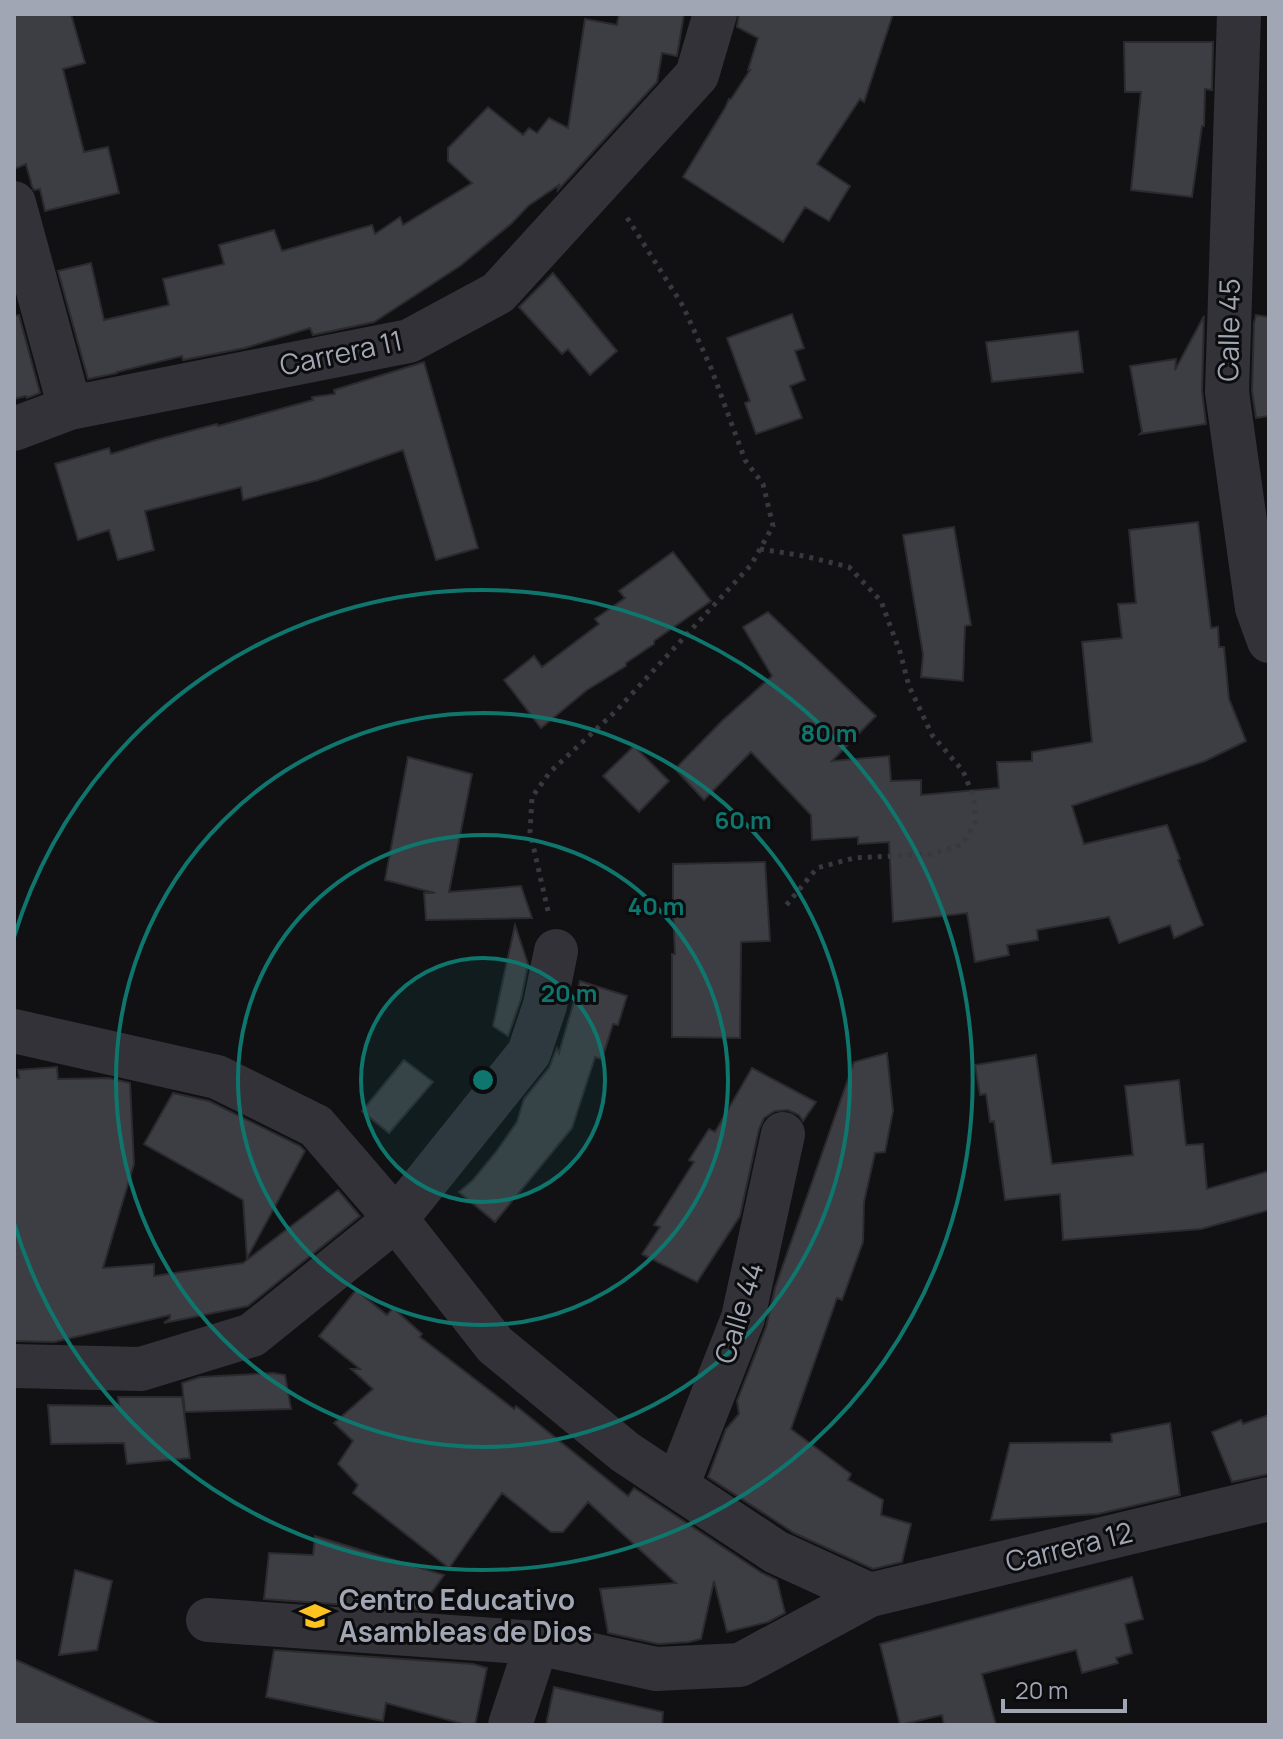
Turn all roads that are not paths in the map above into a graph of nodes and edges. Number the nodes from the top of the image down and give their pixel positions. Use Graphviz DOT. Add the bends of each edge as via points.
graph roads {
  1 [pos="715,14"];
  2 [pos="1239,14"];
  3 [pos="14,203"];
  4 [pos="70,408"];
  5 [pos="14,429"];
  6 [pos="1269,641"];
  7 [pos="556,951"];
  8 [pos="14,1031"];
  9 [pos="783,1134"];
  10 [pos="396,1219"];
  11 [pos="14,1366"];
  12 [pos="677,1486"];
  13 [pos="1269,1499"];
  14 [pos="870,1595"];
  15 [pos="208,1620"];
  16 [pos="537,1643"];
  17 [pos="510,1725"];
  1 -- 4 [label="street, Carrera 11" via="697,75 498,293 409,341"];
  2 -- 6 [label="street, Calle 45" via="1227,392 1257,608"];
  3 -- 4 [label="street"];
  4 -- 5 [label="street, Carrera 11"];
  7 -- 10 [label="street" via="529,1053"];
  8 -- 10 [label="street" via="217,1077 316,1126"];
  9 -- 12 [label="street, Calle 44" via="743,1318"];
  10 -- 11 [label="street" via="252,1335 141,1369"];
  10 -- 12 [label="street" via="495,1345 625,1452"];
  12 -- 14 [label="street" via="776,1552"];
  13 -- 14 [label="street, Carrera 12"];
  14 -- 16 [label="street, Carrera 12" via="740,1665 656,1669"];
  15 -- 16 [label="street, Carrera 12"];
  16 -- 17 [label="street"];
}
